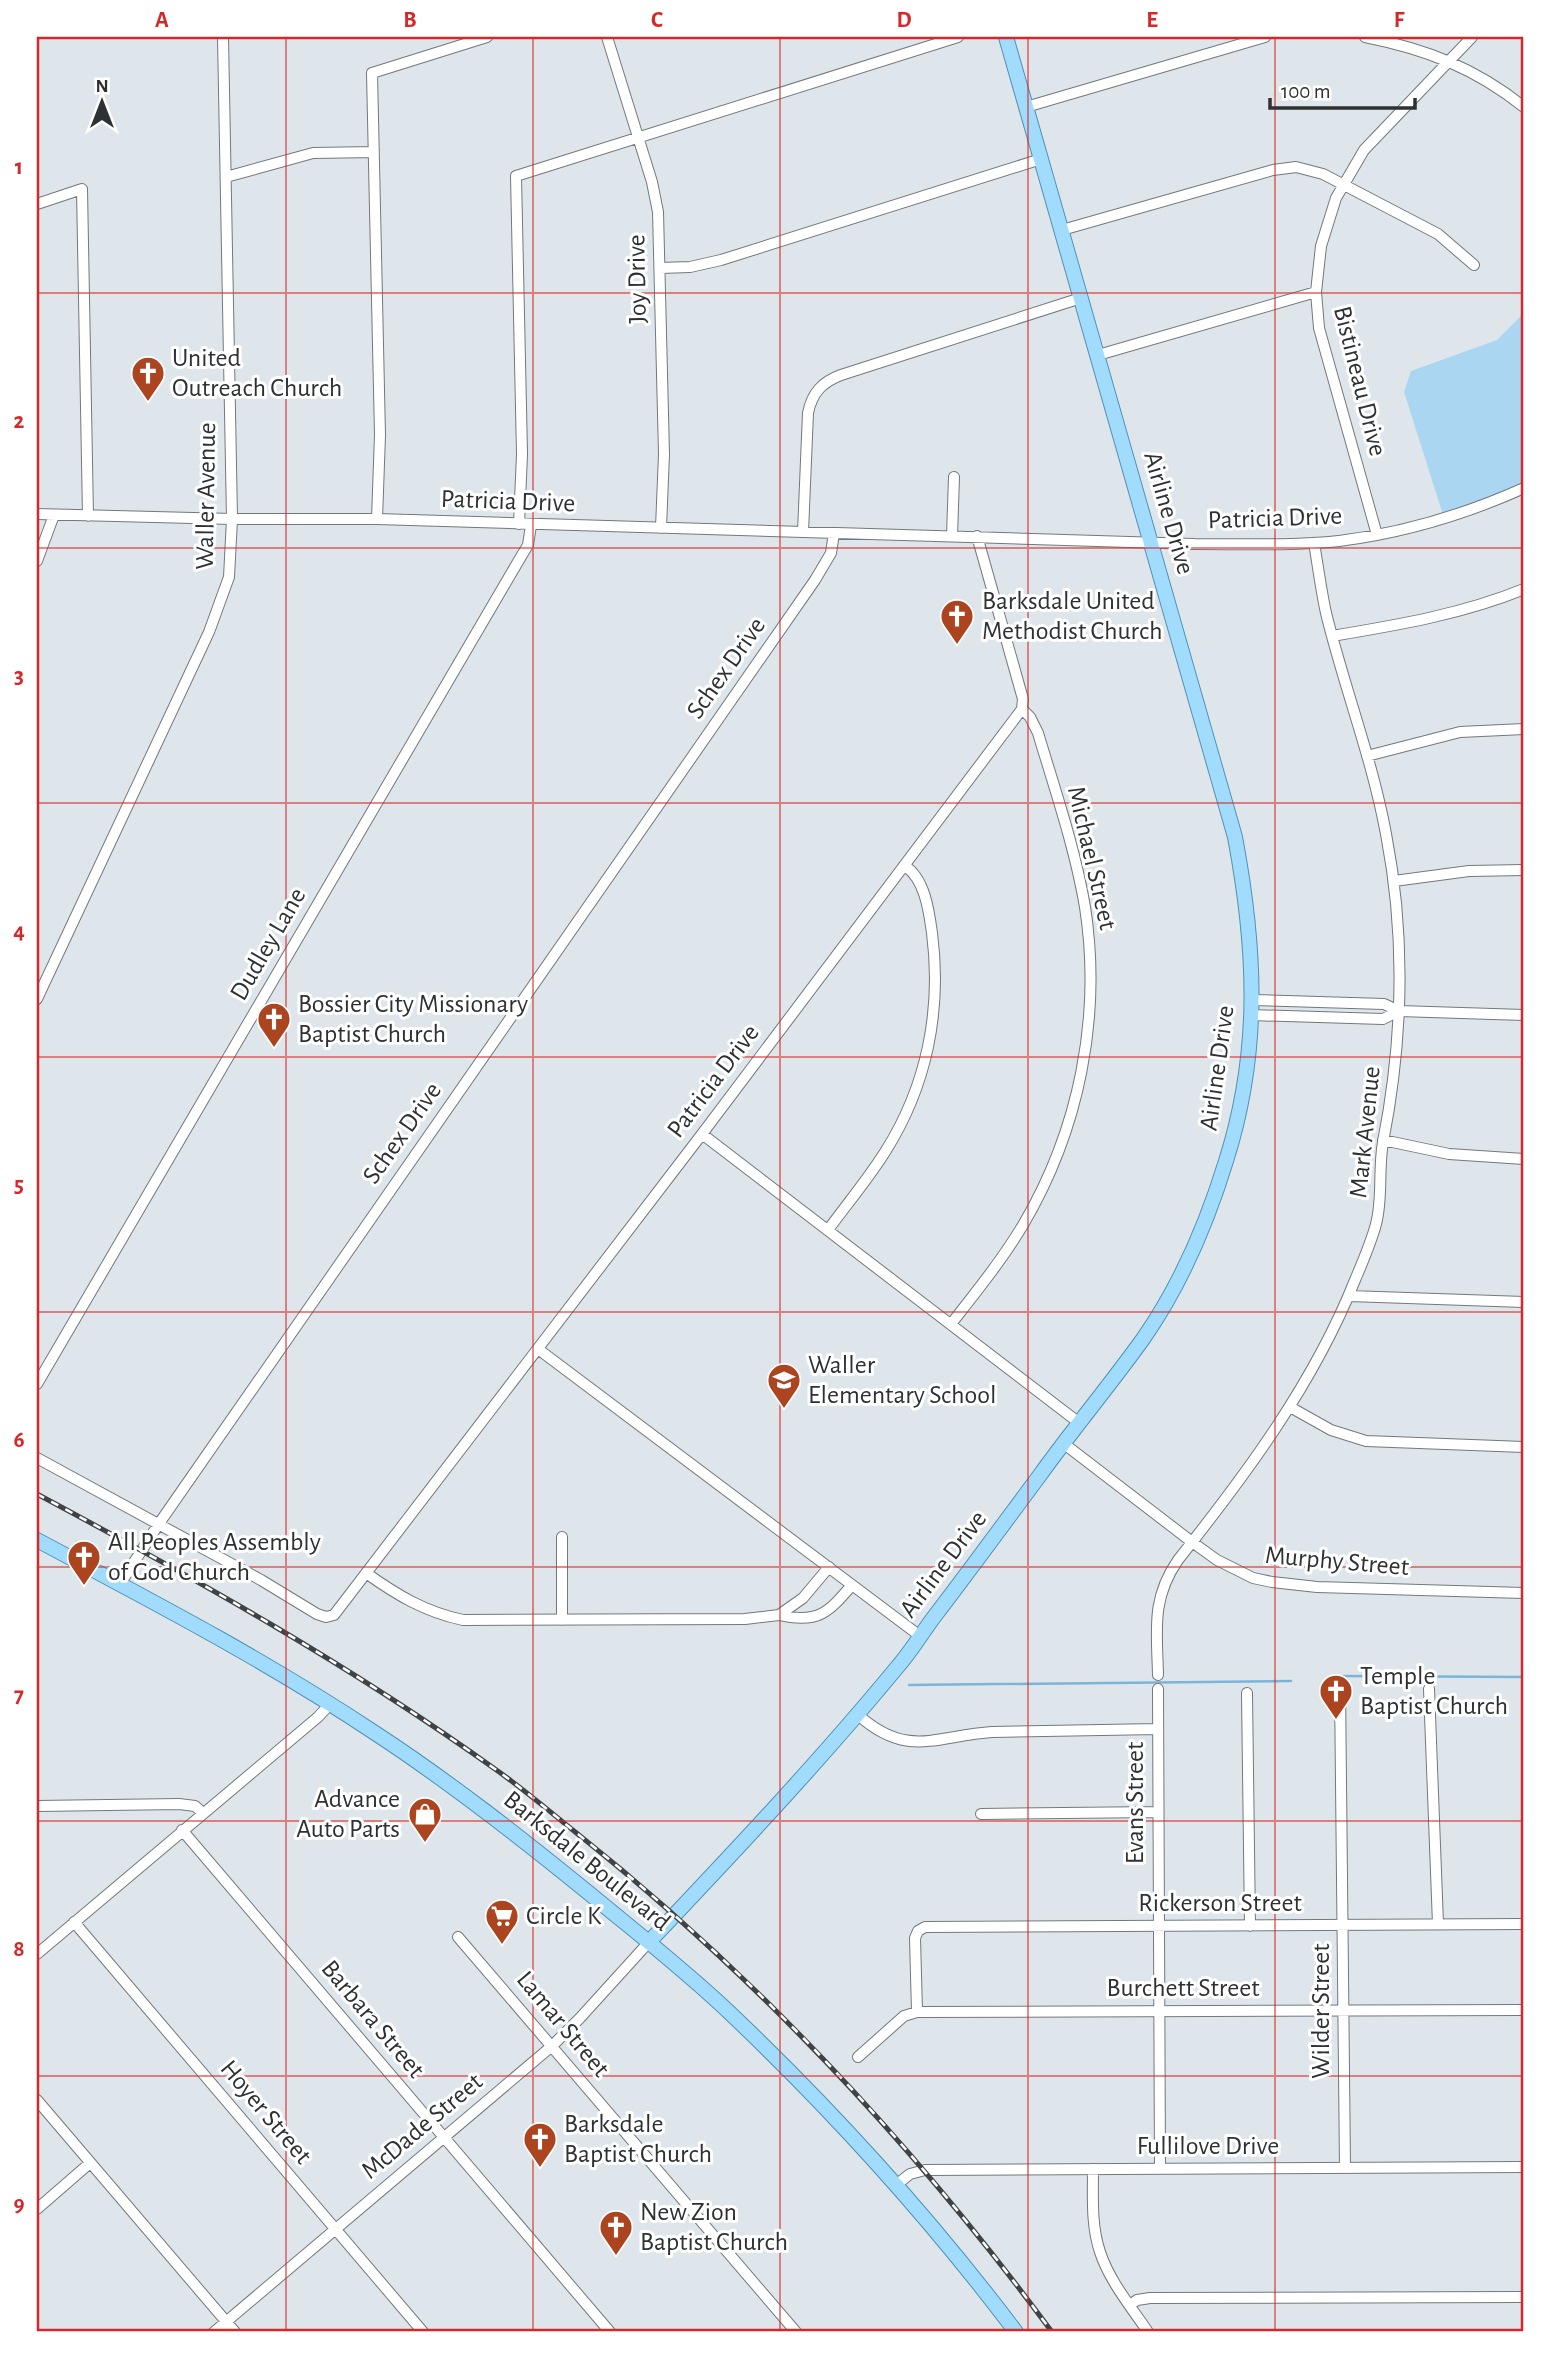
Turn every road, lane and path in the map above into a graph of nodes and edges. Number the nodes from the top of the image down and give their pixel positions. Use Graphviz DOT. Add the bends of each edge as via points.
graph roads {
  1 [pos="223,37"];
  2 [pos="487,37"];
  3 [pos="607,37"];
  4 [pos="958,37"];
  5 [pos="1006,37"];
  6 [pos="1265,37"];
  7 [pos="1365,37"];
  8 [pos="1472,37"];
  9 [pos="1449,60"];
  10 [pos="1026,107"];
  11 [pos="1524,107"];
  12 [pos="639,137"];
  13 [pos="374,152"];
  14 [pos="1041,159"];
  15 [pos="226,177"];
  16 [pos="1342,184"];
  17 [pos="37,204"];
  18 [pos="1062,230"];
  19 [pos="1474,265"];
  20 [pos="660,268"];
  21 [pos="1317,292"];
  22 [pos="1081,298"];
  23 [pos="1098,355"];
  24 [pos="954,477"];
  25 [pos="1524,488"];
  26 [pos="37,514"];
  27 [pos="54,515"];
  28 [pos="88,516"];
  29 [pos="232,519"];
  30 [pos="377,519"];
  31 [pos="519,524"];
  32 [pos="531,525"];
  33 [pos="661,528"];
  34 [pos="803,532"];
  35 [pos="834,533"];
  36 [pos="1377,535"];
  37 [pos="952,536"];
  38 [pos="977,536"];
  39 [pos="1152,542"];
  40 [pos="1314,543"];
  41 [pos="37,561"];
  42 [pos="1524,589"];
  43 [pos="1332,636"];
  44 [pos="1022,709"];
  45 [pos="1524,729"];
  46 [pos="1367,756"];
  47 [pos="905,866"];
  48 [pos="1524,870"];
  49 [pos="1394,881"];
  50 [pos="37,999"];
  51 [pos="1252,1008"];
  52 [pos="1399,1011"];
  53 [pos="1524,1015"];
  54 [pos="702,1134"];
  55 [pos="1383,1140"];
  56 [pos="1524,1159"];
  57 [pos="828,1230"];
  58 [pos="1349,1296"];
  59 [pos="1524,1302"];
  60 [pos="951,1324"];
  61 [pos="538,1349"];
  62 [pos="37,1384"];
  63 [pos="1290,1407"];
  64 [pos="1079,1422"];
  65 [pos="1063,1443"];
  66 [pos="1524,1447"];
  67 [pos="37,1458"];
  68 [pos="158,1525"];
  69 [pos="562,1537"];
  70 [pos="37,1540"];
  71 [pos="1192,1542"];
  72 [pos="829,1567"];
  73 [pos="366,1573"];
  74 [pos="120,1584"];
  75 [pos="852,1585"];
  76 [pos="1524,1593"];
  77 [pos="779,1615"];
  78 [pos="562,1620"];
  79 [pos="920,1636"];
  80 [pos="1158,1675"];
  81 [pos="1340,1686"];
  82 [pos="1158,1689"];
  83 [pos="1429,1689"];
  84 [pos="1248,1693"];
  85 [pos="330,1704"];
  86 [pos="857,1714"];
  87 [pos="1158,1730"];
  88 [pos="37,1806"];
  89 [pos="1158,1812"];
  90 [pos="203,1813"];
  91 [pos="981,1814"];
  92 [pos="182,1830"];
  93 [pos="74,1922"];
  94 [pos="1438,1924"];
  95 [pos="1524,1924"];
  96 [pos="1343,1925"];
  97 [pos="1159,1926"];
  98 [pos="1250,1926"];
  99 [pos="458,1937"];
  100 [pos="649,1942"];
  101 [pos="37,1954"];
  102 [pos="1159,2010"];
  103 [pos="1344,2010"];
  104 [pos="1524,2010"];
  105 [pos="917,2012"];
  106 [pos="552,2046"];
  107 [pos="858,2057"];
  108 [pos="37,2100"];
  109 [pos="444,2137"];
  110 [pos="90,2163"];
  111 [pos="1524,2167"];
  112 [pos="1345,2168"];
  113 [pos="1093,2169"];
  114 [pos="1160,2169"];
  115 [pos="896,2185"];
  116 [pos="37,2209"];
  117 [pos="335,2230"];
  118 [pos="1524,2297"];
  119 [pos="1130,2305"];
  120 [pos="226,2322"];
  121 [pos="214,2332"];
  122 [pos="234,2332"];
  123 [pos="423,2332"];
  124 [pos="610,2332"];
  125 [pos="796,2332"];
  126 [pos="1016,2332"];
  127 [pos="1148,2332"];
  1 -- 15 [label="street, Waller Avenue"];
  2 -- 13 [label="street" via="372,73"];
  3 -- 12 [label="street, Joy Drive"];
  4 -- 12 [label="street"];
  5 -- 10 [label="main road, Airline Drive"];
  6 -- 10 [label="street"];
  7 -- 9 [label="street"];
  8 -- 9 [label="street, Bistineau Drive"];
  9 -- 11 [label="street"];
  9 -- 16 [label="street, Bistineau Drive" via="1374,138"];
  10 -- 14 [label="main road, Airline Drive"];
  12 -- 20 [label="street, Joy Drive" via="656,202"];
  12 -- 31 [label="street" via="516,176 522,454"];
  13 -- 15 [label="street" via="307,154"];
  13 -- 30 [label="street" via="380,435"];
  14 -- 18 [label="main road, Airline Drive"];
  14 -- 20 [label="street" via="721,260"];
  15 -- 29 [label="street, Waller Avenue"];
  16 -- 18 [label="street" via="1315,171 1286,167"];
  16 -- 19 [label="street" via="1437,234"];
  16 -- 21 [label="street, Bistineau Drive" via="1324,233"];
  17 -- 28 [label="street" via="82,189"];
  18 -- 22 [label="main road, Airline Drive"];
  20 -- 33 [label="street, Joy Drive"];
  21 -- 23 [label="street"];
  21 -- 36 [label="street, Bistineau Drive" via="1322,341"];
  22 -- 23 [label="main road, Airline Drive"];
  22 -- 34 [label="street" via="824,383 813,396 808,413"];
  23 -- 39 [label="main road, Airline Drive"];
  24 -- 37 [label="street"];
  25 -- 36 [label="street, Patricia Drive" via="1444,518"];
  26 -- 27 [label="street, Patricia Drive"];
  27 -- 28 [label="street, Patricia Drive"];
  27 -- 41 [label="street"];
  28 -- 29 [label="street, Patricia Drive"];
  29 -- 30 [label="street, Patricia Drive"];
  29 -- 50 [label="street, Waller Avenue" via="229,578 218,613"];
  30 -- 31 [label="street, Patricia Drive"];
  31 -- 32 [label="street, Patricia Drive"];
  32 -- 33 [label="street, Patricia Drive"];
  32 -- 62 [label="street, Dudley Lane" via="528,545"];
  33 -- 34 [label="street, Patricia Drive"];
  34 -- 35 [label="street, Patricia Drive"];
  35 -- 37 [label="street, Patricia Drive"];
  35 -- 68 [label="street, Schex Drive" via="831,553 815,580"];
  36 -- 40 [label="street, Patricia Drive"];
  37 -- 38 [label="street, Patricia Drive"];
  38 -- 39 [label="street, Patricia Drive"];
  38 -- 44 [label="street"];
  39 -- 40 [label="street, Patricia Drive"];
  39 -- 51 [label="main road, Airline Drive" via="1235,837 1249,923"];
  40 -- 43 [label="street, Mark Avenue"];
  42 -- 43 [label="street" via="1439,616"];
  43 -- 46 [label="street, Mark Avenue"];
  44 -- 47 [label="street, Patricia Drive"];
  44 -- 60 [label="street, Michael Street" via="1038,733 1081,888 1089,953 1088,1032 1076,1098 1045,1185 1009,1247"];
  45 -- 46 [label="street" via="1460,732"];
  46 -- 49 [label="street, Mark Avenue"];
  47 -- 54 [label="street, Patricia Drive"];
  47 -- 57 [label="street" via="920,884 932,937 935,1000 927,1053 916,1090 887,1150"];
  48 -- 49 [label="street"];
  49 -- 52 [label="street, Mark Avenue"];
  51 -- 52 [label="street" via="1384,1004"];
  51 -- 64 [label="main road, Airline Drive" via="1236,1124 1203,1225 1144,1337"];
  52 -- 53 [label="street"];
  52 -- 55 [label="street, Mark Avenue" via="1393,1091"];
  54 -- 57 [label="street"];
  54 -- 61 [label="street, Patricia Drive"];
  55 -- 56 [label="street" via="1449,1154"];
  55 -- 58 [label="street, Mark Avenue" via="1376,1224"];
  57 -- 60 [label="street"];
  58 -- 59 [label="street"];
  58 -- 63 [label="street, Mark Avenue"];
  60 -- 64 [label="street"];
  61 -- 72 [label="street"];
  61 -- 73 [label="street, Patricia Drive"];
  63 -- 66 [label="street" via="1331,1430 1367,1441"];
  63 -- 71 [label="street, Mark Avenue"];
  64 -- 65 [label="main road, Airline Drive"];
  65 -- 71 [label="street, Murphy Street"];
  65 -- 79 [label="main road, Airline Drive"];
  67 -- 68 [label="street"];
  68 -- 73 [label="street, Patricia Drive" via="326,1617 336,1612"];
  68 -- 74 [label="street, Schex Drive"];
  69 -- 78 [label="street"];
  70 -- 74 [label="main road, Barksdale Boulevard"];
  71 -- 76 [label="street, Murphy Street" via="1237,1571 1272,1583"];
  71 -- 80 [label="street, Mark Avenue" via="1159,1597"];
  72 -- 75 [label="street"];
  72 -- 77 [label="street" via="803,1598"];
  73 -- 78 [label="street" via="440,1615 475,1621"];
  74 -- 85 [label="main road, Barksdale Boulevard"];
  75 -- 77 [label="street" via="818,1617"];
  75 -- 79 [label="street"];
  77 -- 78 [label="street"];
  79 -- 86 [label="main road, Airline Drive"];
  81 -- 96 [label="street, Wilder Street"];
  82 -- 87 [label="street, Evans Street"];
  83 -- 94 [label="street"];
  84 -- 98 [label="street"];
  85 -- 90 [label="street"];
  85 -- 100 [label="main road, Barksdale Boulevard" via="487,1811"];
  86 -- 87 [label="street" via="891,1737 924,1743 992,1732"];
  86 -- 100 [label="main road, Airline Drive"];
  87 -- 89 [label="street, Evans Street"];
  88 -- 90 [label="street" via="179,1804 195,1806"];
  89 -- 91 [label="street"];
  89 -- 97 [label="street, Evans Street"];
  90 -- 92 [label="street"];
  92 -- 93 [label="street"];
  92 -- 109 [label="street, Barbara Street"];
  93 -- 101 [label="street"];
  93 -- 117 [label="street, Hoyer Street"];
  94 -- 95 [label="street, Rickerson Street"];
  94 -- 96 [label="street, Rickerson Street"];
  96 -- 98 [label="street, Rickerson Street"];
  96 -- 103 [label="street, Wilder Street"];
  97 -- 98 [label="street, Rickerson Street"];
  97 -- 102 [label="street, Evans Street"];
  97 -- 105 [label="street, Rickerson Street" via="931,1927 918,1931"];
  99 -- 106 [label="street, Lamar Street"];
  100 -- 106 [label="street, McDade Street"];
  100 -- 115 [label="main road, Barksdale Boulevard" via="772,2053"];
  102 -- 103 [label="street, Burchett Street"];
  102 -- 105 [label="street, Burchett Street"];
  102 -- 114 [label="street, Evans Street"];
  103 -- 104 [label="street, Burchett Street"];
  103 -- 112 [label="street, Wilder Street"];
  105 -- 107 [label="street" via="904,2016"];
  106 -- 109 [label="street, McDade Street"];
  106 -- 125 [label="street, Lamar Street"];
  108 -- 110 [label="street"];
  109 -- 117 [label="street, McDade Street"];
  109 -- 124 [label="street, Barbara Street"];
  110 -- 116 [label="street"];
  110 -- 120 [label="street"];
  111 -- 112 [label="street, Fullilove Drive"];
  112 -- 114 [label="street, Fullilove Drive"];
  113 -- 114 [label="street, Fullilove Drive"];
  113 -- 115 [label="street, Fullilove Drive" via="925,2170"];
  113 -- 119 [label="street" via="1093,2218 1099,2249"];
  115 -- 126 [label="main road, Barksdale Boulevard"];
  117 -- 120 [label="street, McDade Street"];
  117 -- 123 [label="street, Hoyer Street"];
  118 -- 119 [label="street" via="1150,2298"];
  119 -- 127 [label="street"];
  120 -- 121 [label="street, McDade Street"];
  120 -- 122 [label="street"];
}
